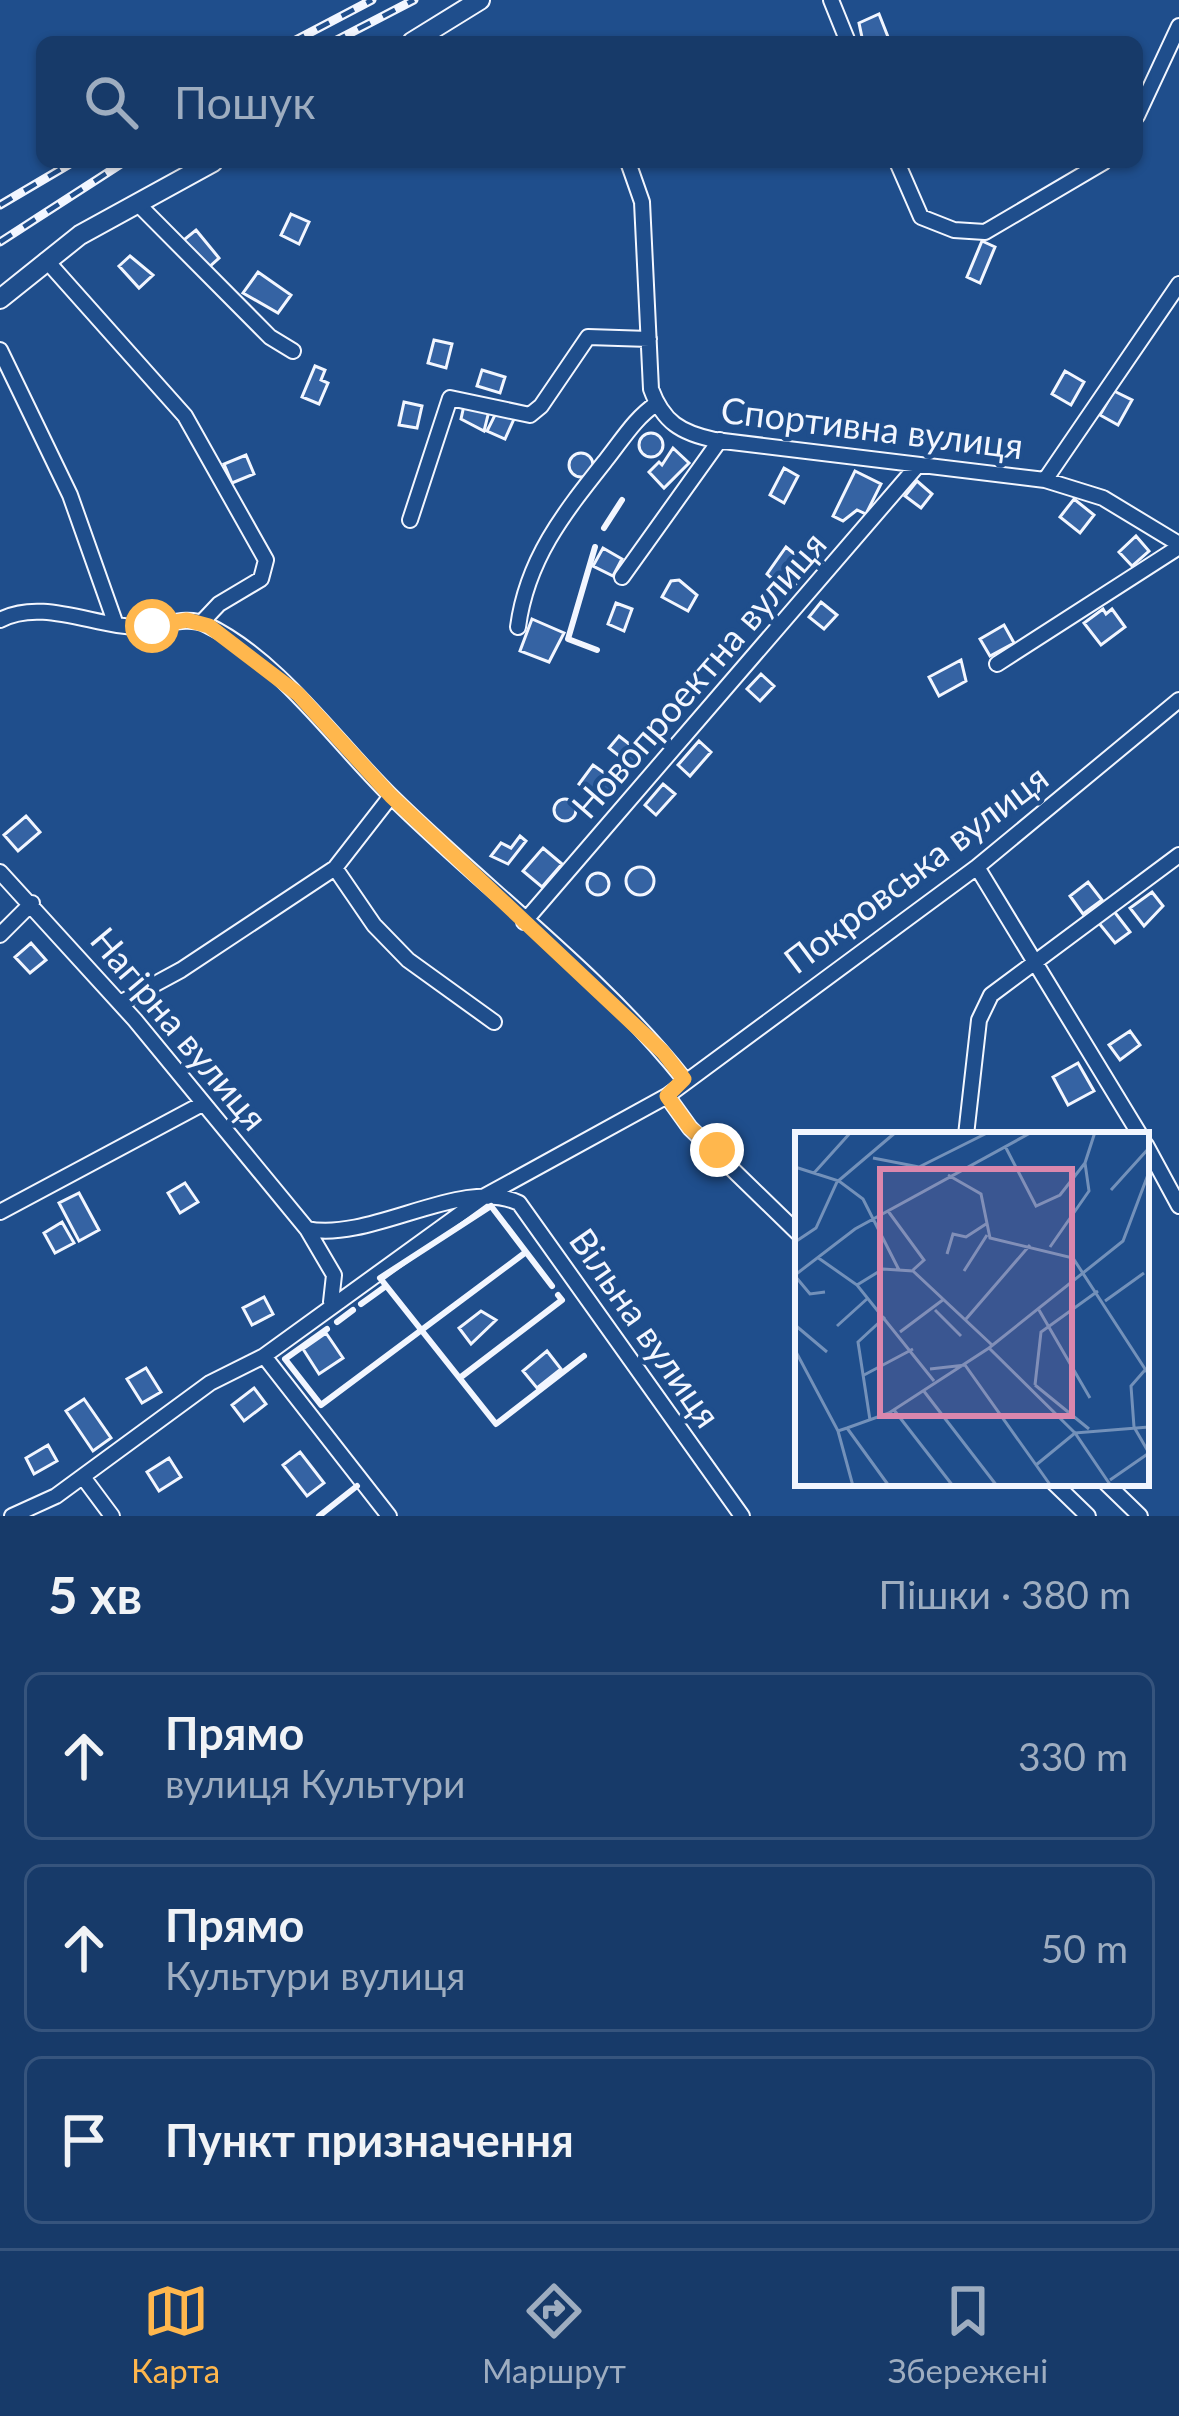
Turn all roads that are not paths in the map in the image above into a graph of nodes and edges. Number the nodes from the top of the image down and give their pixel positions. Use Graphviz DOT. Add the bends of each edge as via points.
graph roads {
  1 [pos="480,0"];
  2 [pos="831,0"];
  3 [pos="1179,26"];
  4 [pos="425,36"];
  5 [pos="846,36"];
  6 [pos="1143,103"];
  7 [pos="202,168"];
  8 [pos="630,168"];
  9 [pos="900,168"];
  10 [pos="1094,168"];
  11 [pos="137,203"];
  12 [pos="46,260"];
  13 [pos="1179,284"];
  14 [pos="0,298"];
  15 [pos="649,339"];
  16 [pos="0,350"];
  17 [pos="293,351"];
  18 [pos="656,404"];
  19 [pos="720,440"];
  20 [pos="919,465"];
  21 [pos="1045,480"];
  22 [pos="410,520"];
  23 [pos="1179,546"];
  24 [pos="622,577"];
  25 [pos="0,620"];
  26 [pos="115,622"];
  27 [pos="202,622"];
  28 [pos="518,627"];
  29 [pos="997,664"];
  30 [pos="1179,700"];
  31 [pos="391,796"];
  32 [pos="1179,855"];
  33 [pos="977,867"];
  34 [pos="335,868"];
  35 [pos="0,872"];
  36 [pos="32,903"];
  37 [pos="524,922"];
  38 [pos="0,935"];
  39 [pos="1032,961"];
  40 [pos="120,1003"];
  41 [pos="494,1022"];
  42 [pos="684,1079"];
  43 [pos="667,1096"];
  44 [pos="202,1105"];
  45 [pos="966,1132"];
  46 [pos="1138,1132"];
  47 [pos="1149,1151"];
  48 [pos="484,1196"];
  49 [pos="1179,1206"];
  50 [pos="0,1212"];
  51 [pos="307,1229"];
  52 [pos="795,1230"];
  53 [pos="330,1304"];
  54 [pos="264,1356"];
  55 [pos="83,1477"];
  56 [pos="1057,1486"];
  57 [pos="1109,1486"];
  58 [pos="12,1516"];
  59 [pos="112,1516"];
  60 [pos="389,1516"];
  61 [pos="742,1516"];
  62 [pos="1088,1516"];
  63 [pos="1140,1516"];
  1 -- 4 [label="street"];
  2 -- 5 [label="street"];
  3 -- 6 [label="street"];
  7 -- 11 [label="street"];
  8 -- 15 [label="street" via="641,202"];
  9 -- 10 [label="street" via="921,217 969,233 999,226"];
  11 -- 12 [label="street"];
  11 -- 17 [label="street" via="270,338"];
  12 -- 14 [label="street"];
  12 -- 27 [label="street" via="185,416 266,560 261,579"];
  13 -- 21 [label="street"];
  15 -- 18 [label="street"];
  15 -- 22 [label="street" via="588,338 530,415 453,396"];
  16 -- 26 [label="street" via="83,526"];
  18 -- 19 [label="street, Спортивна вулиця" via="674,426"];
  18 -- 28 [label="street" via="555,523 523,589"];
  19 -- 20 [label="street, Спортивна вулиця"];
  19 -- 24 [label="street"];
  20 -- 21 [label="street, Спортивна вулиця"];
  20 -- 37 [label="street, Новопроектна вулиця"];
  21 -- 23 [label="street, Спортивна вулиця" via="1103,498"];
  23 -- 29 [label="street"];
  25 -- 26 [label="street" via="29,611"];
  26 -- 27 [label="street"];
  27 -- 31 [label="street" via="298,694"];
  30 -- 33 [label="street, Покровська вулиця"];
  31 -- 34 [label="street"];
  31 -- 37 [label="street"];
  32 -- 39 [label="street"];
  33 -- 39 [label="street"];
  33 -- 42 [label="street, Покровська вулиця"];
  34 -- 40 [label="street"];
  34 -- 41 [label="street" via="408,960"];
  35 -- 36 [label="street, Нагірна вулиця"];
  36 -- 38 [label="street"];
  36 -- 40 [label="street, Нагірна вулиця"];
  37 -- 42 [label="street"];
  39 -- 45 [label="street" via="982,1010"];
  39 -- 46 [label="street"];
  40 -- 44 [label="street, Нагірна вулиця"];
  42 -- 43 [label="street"];
  43 -- 48 [label="street"];
  43 -- 52 [label="street"];
  44 -- 50 [label="street"];
  44 -- 51 [label="street, Нагірна вулиця"];
  47 -- 49 [label="street"];
  48 -- 51 [label="street" via="341,1231"];
  48 -- 53 [label="street"];
  48 -- 61 [label="street, Вільна вулиця" via="519,1203"];
  51 -- 53 [label="street, Нагірна вулиця" via="334,1275"];
  53 -- 54 [label="street"];
  54 -- 55 [label="street" via="209,1383"];
  54 -- 60 [label="street"];
  55 -- 58 [label="street"];
  55 -- 59 [label="street"];
  56 -- 62 [label="street"];
  57 -- 63 [label="street"];
}
